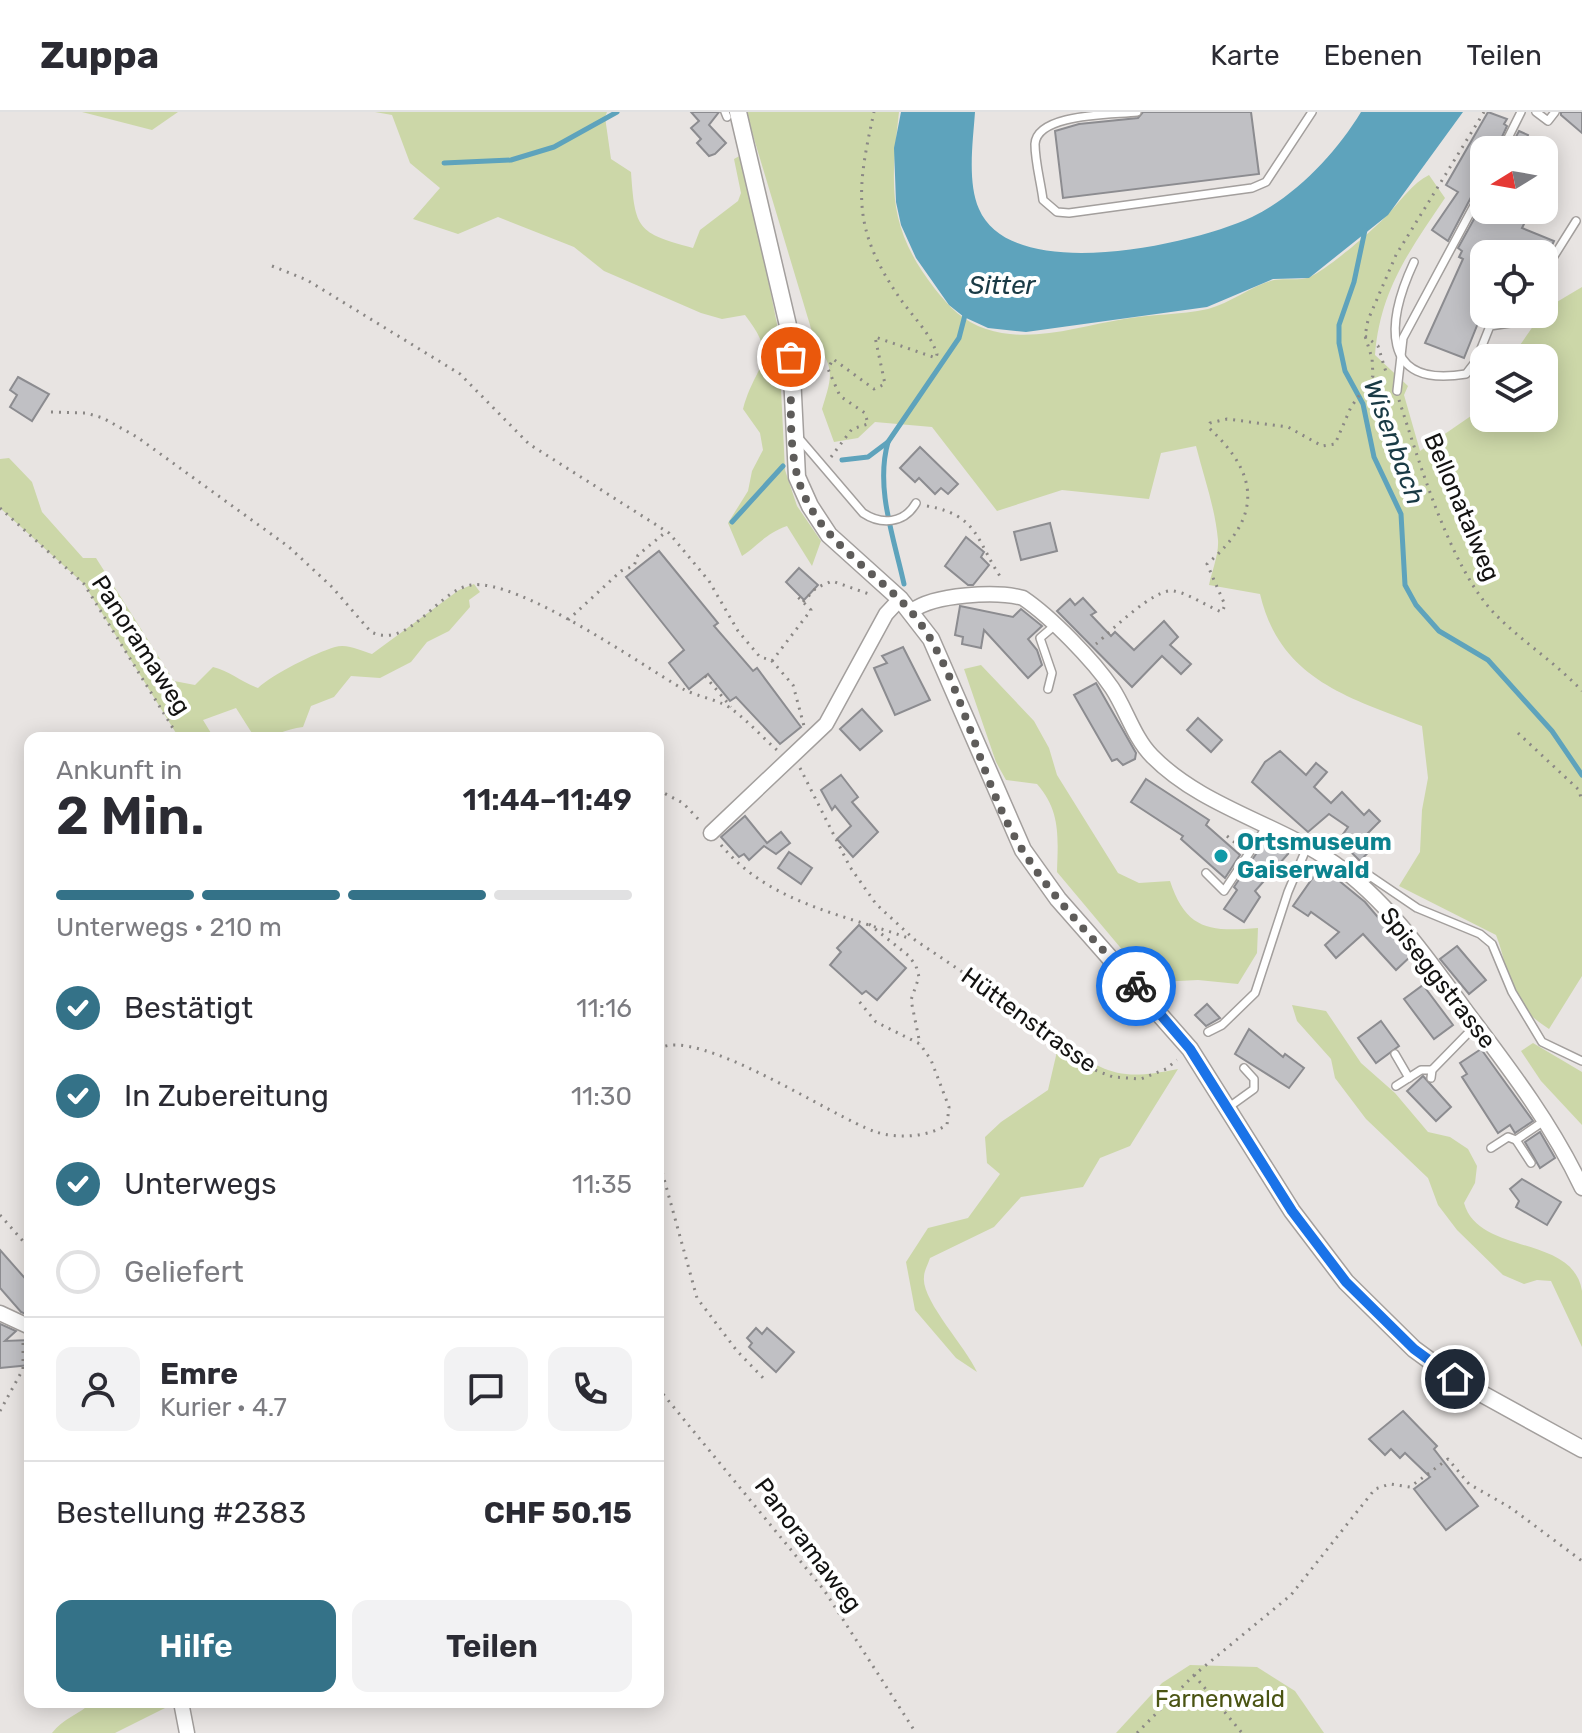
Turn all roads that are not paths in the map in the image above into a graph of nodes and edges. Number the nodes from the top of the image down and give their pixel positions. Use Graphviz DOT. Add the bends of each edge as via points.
graph roads {
  1 [pos="1137,112"];
  2 [pos="1312,112"];
  3 [pos="1521,112"];
  4 [pos="1536,112"];
  5 [pos="1555,112"];
  6 [pos="730,114"];
  7 [pos="1509,136"];
  8 [pos="1470,213"];
  9 [pos="1576,221"];
  10 [pos="1558,250"];
  11 [pos="1414,262"];
  12 [pos="1489,328"];
  13 [pos="1400,359"];
  14 [pos="1394,393"];
  15 [pos="794,432"];
  16 [pos="919,504"];
  17 [pos="906,605"];
  18 [pos="1054,626"];
  19 [pos="1048,689"];
  20 [pos="1267,826"];
  21 [pos="711,833"];
  22 [pos="1307,847"];
  23 [pos="1206,873"];
  24 [pos="1358,882"];
  25 [pos="1476,1025"];
  26 [pos="1208,1032"];
  27 [pos="1395,1054"];
  28 [pos="1582,1061"];
  29 [pos="1244,1068"];
  30 [pos="1409,1078"];
  31 [pos="1396,1086"];
  32 [pos="1229,1107"];
  33 [pos="1546,1120"];
  34 [pos="1516,1140"];
  35 [pos="1491,1148"];
  36 [pos="1531,1163"];
  37 [pos="1582,1188"];
  38 [pos="0,1313"];
  39 [pos="24,1324"];
  40 [pos="1582,1449"];
  41 [pos="182,1708"];
  42 [pos="187,1733"];
  1 -- 2 [label="lane" via="1061,120 1043,128 1035,142 1048,207 1069,213 1252,188 1279,167"];
  3 -- 7 [label="lane"];
  4 -- 5 [label="lane" via="1548,121"];
  6 -- 15 [label="street" via="790,334"];
  8 -- 13 [label="lane" via="1403,338"];
  9 -- 10 [label="lane"];
  11 -- 13 [label="lane" via="1399,294 1393,325"];
  12 -- 13 [label="lane" via="1466,374 1441,379 1420,375"];
  13 -- 14 [label="lane"];
  15 -- 16 [label="lane" via="863,513 883,522 906,516"];
  15 -- 17 [label="street" via="797,477 810,506 849,556"];
  17 -- 18 [label="street, Spiseggstrasse" via="1006,594 1023,598"];
  17 -- 21 [label="street" via="886,614 826,724"];
  17 -- 32 [label="street" via="931,639 1023,850 1058,899 1190,1049"];
  18 -- 19 [label="lane" via="1040,638 1052,673"];
  18 -- 20 [label="street, Spiseggstrasse" via="1112,688 1150,754 1208,796"];
  20 -- 22 [label="street, Spiseggstrasse"];
  20 -- 23 [label="lane" via="1224,891"];
  22 -- 24 [label="street, Spiseggstrasse"];
  22 -- 26 [label="lane" via="1255,993"];
  24 -- 25 [label="street, Spiseggstrasse" via="1409,937"];
  24 -- 28 [label="lane" via="1367,874 1417,908 1480,934 1492,944 1542,1042"];
  25 -- 30 [label="lane" via="1432,1074 1421,1070"];
  25 -- 33 [label="street, Spiseggstrasse"];
  27 -- 30 [label="lane"];
  29 -- 32 [label="lane" via="1254,1079 1254,1089"];
  30 -- 31 [label="lane"];
  32 -- 40 [label="street" via="1292,1211 1346,1282 1387,1324 1455,1379"];
  33 -- 34 [label="lane"];
  33 -- 37 [label="street, Spiseggstrasse"];
  34 -- 35 [label="lane" via="1508,1137"];
  34 -- 36 [label="lane"];
  38 -- 39 [label="street"];
  41 -- 42 [label="street"];
}
